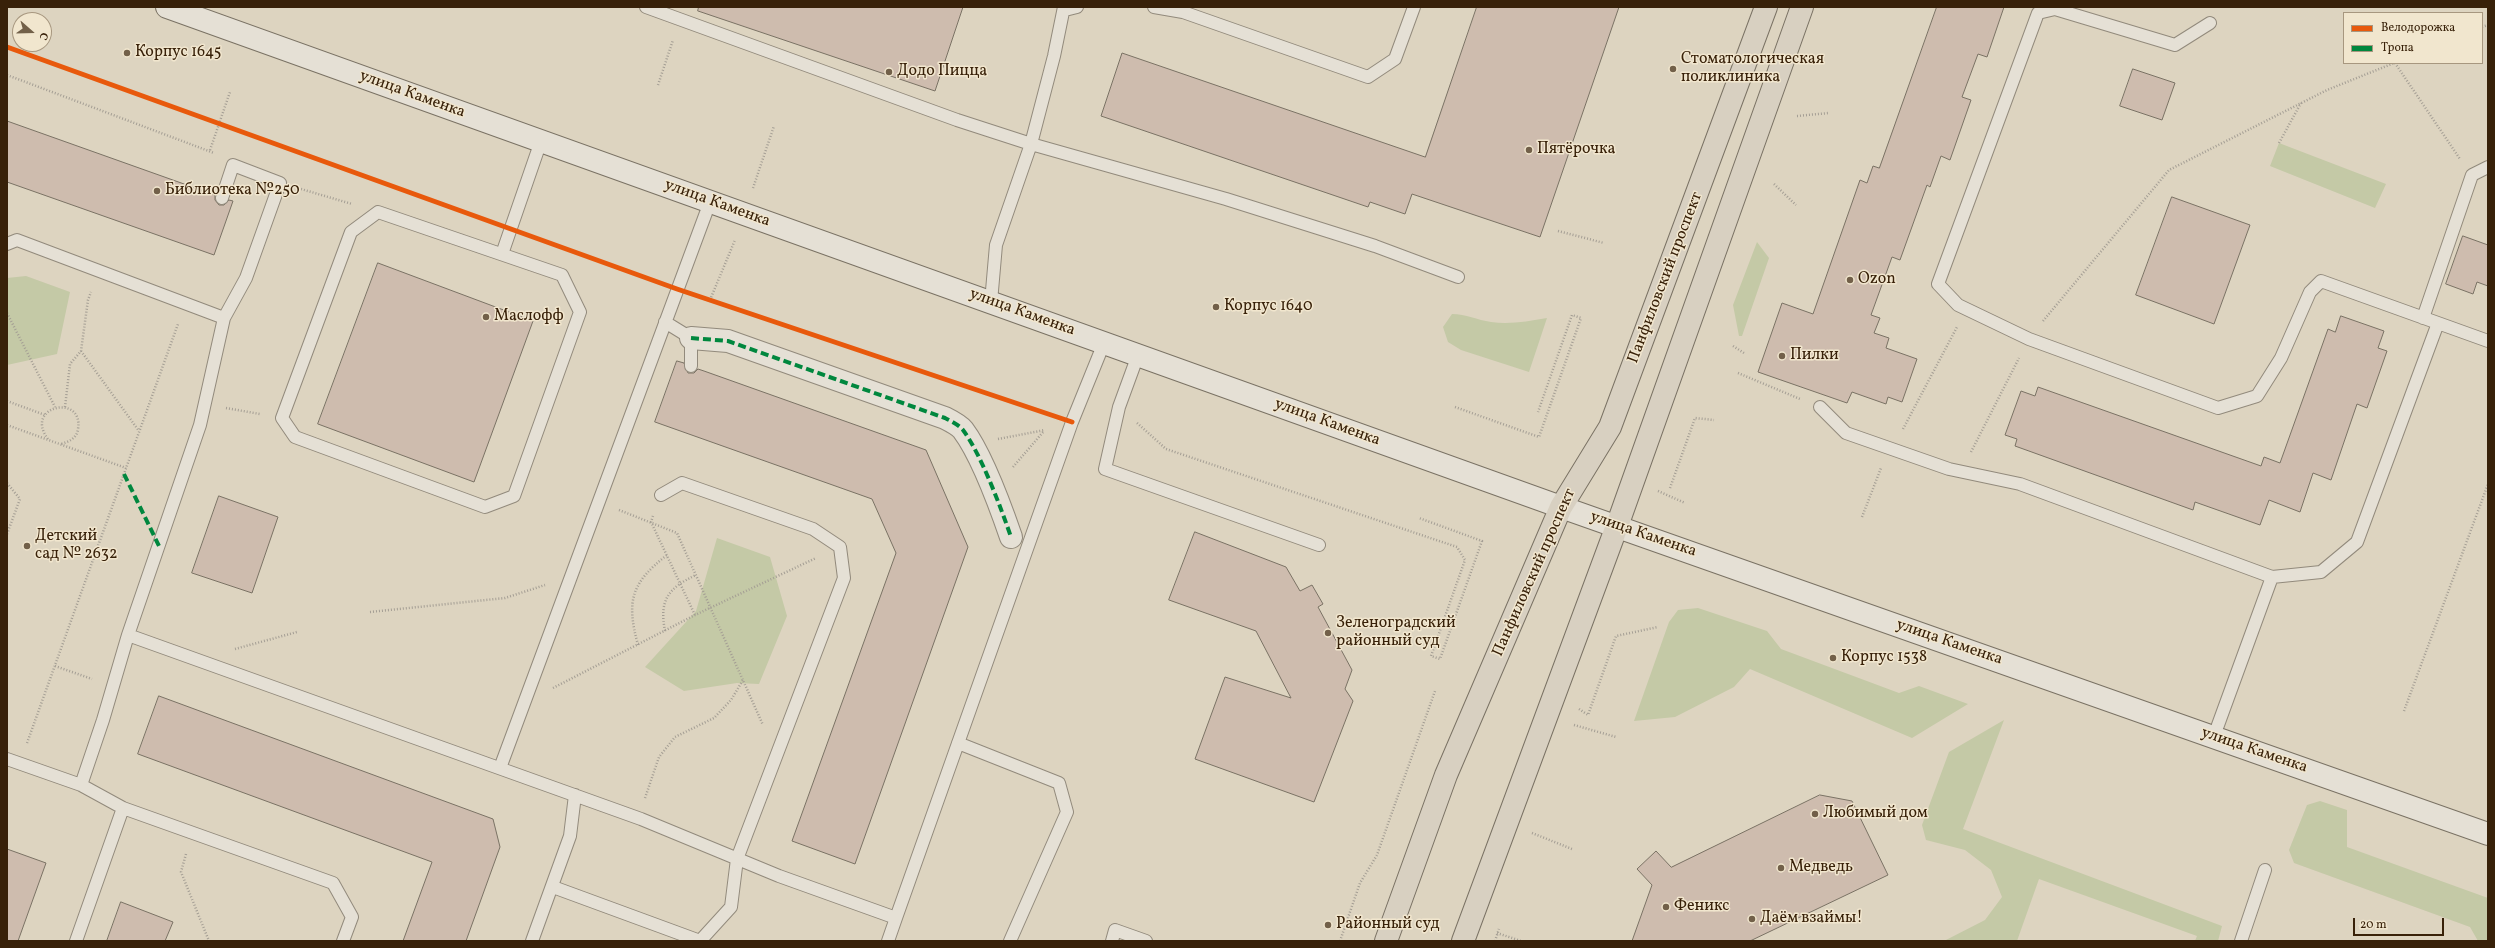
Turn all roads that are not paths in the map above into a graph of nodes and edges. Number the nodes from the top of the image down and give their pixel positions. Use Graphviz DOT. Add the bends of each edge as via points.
graph roads {
  1 [pos="167,7"];
  2 [pos="646,7"];
  3 [pos="1077,7"];
  4 [pos="1154,7"];
  5 [pos="1414,7"];
  6 [pos="1766,7"];
  7 [pos="1802,7"];
  8 [pos="1064,8"];
  9 [pos="1184,10"];
  10 [pos="2210,23"];
  11 [pos="541,141"];
  12 [pos="1031,144"];
  13 [pos="2488,167"];
  14 [pos="222,198"];
  15 [pos="710,202"];
  16 [pos="7,244"];
  17 [pos="502,254"];
  18 [pos="1458,277"];
  19 [pos="990,302"];
  20 [pos="224,318"];
  21 [pos="2423,318"];
  22 [pos="665,322"];
  23 [pos="2438,323"];
  24 [pos="691,338"];
  25 [pos="2488,341"];
  26 [pos="1104,343"];
  27 [pos="1138,355"];
  28 [pos="691,366"];
  29 [pos="1820,407"];
  30 [pos="661,494"];
  31 [pos="1561,507"];
  32 [pos="1617,526"];
  33 [pos="1011,537"];
  34 [pos="1319,545"];
  35 [pos="2272,577"];
  36 [pos="128,635"];
  37 [pos="2214,736"];
  38 [pos="958,743"];
  39 [pos="7,759"];
  40 [pos="500,768"];
  41 [pos="81,785"];
  42 [pos="575,795"];
  43 [pos="123,808"];
  44 [pos="2488,834"];
  45 [pos="737,859"];
  46 [pos="2264,870"];
  47 [pos="553,887"];
  48 [pos="896,918"];
  49 [pos="76,941"];
  50 [pos="343,941"];
  51 [pos="532,941"];
  52 [pos="888,941"];
  53 [pos="1010,941"];
  54 [pos="1112,941"];
  55 [pos="1146,941"];
  56 [pos="1386,941"];
  57 [pos="1462,941"];
  58 [pos="2241,941"];
  1 -- 11 [label="main road, улица Каменка"];
  2 -- 12 [label="lane" via="957,120"];
  3 -- 8 [label="lane"];
  4 -- 9 [label="lane"];
  5 -- 9 [label="lane" via="1395,58 1368,77"];
  6 -- 31 [label="main road, Панфиловский проспект" via="1610,427"];
  7 -- 32 [label="main road"];
  8 -- 12 [label="lane"];
  10 -- 21 [label="lane" via="2175,45 2054,9 2038,13 1938,284 1958,306 2029,339 2218,408 2257,396 2281,358 2310,292 2321,281"];
  11 -- 15 [label="main road, улица Каменка"];
  11 -- 17 [label="lane"];
  12 -- 18 [label="lane" via="1226,199 1375,246"];
  12 -- 19 [label="lane" via="996,244"];
  13 -- 21 [label="lane" via="2472,176"];
  14 -- 20 [label="lane" via="234,166 280,183 246,278"];
  15 -- 19 [label="main road, улица Каменка"];
  15 -- 22 [label="lane"];
  16 -- 20 [label="lane" via="17,240"];
  17 -- 17 [label="lane" via="378,212 351,232 282,418 295,437 485,507 514,496 580,312 562,275"];
  19 -- 26 [label="main road, улица Каменка"];
  20 -- 36 [label="lane" via="200,425"];
  21 -- 23 [label="lane"];
  22 -- 24 [label="lane"];
  22 -- 40 [label="lane"];
  23 -- 25 [label="lane"];
  23 -- 35 [label="lane" via="2356,542 2321,572"];
  24 -- 28 [label="lane"];
  24 -- 33 [label="main road" via="728,341 945,418 962,429 971,444 1002,511"];
  26 -- 27 [label="main road, улица Каменка"];
  26 -- 38 [label="lane" via="1072,422"];
  27 -- 31 [label="main road, улица Каменка"];
  27 -- 34 [label="lane" via="1119,407 1105,469"];
  29 -- 35 [label="lane" via="1846,434 1949,469 2020,484"];
  30 -- 45 [label="lane" via="682,483 813,529 840,547 844,578"];
  31 -- 32 [label="main road, улица Каменка"];
  31 -- 56 [label="main road, Панфиловский проспект" via="1446,775"];
  32 -- 37 [label="main road, улица Каменка"];
  32 -- 57 [label="main road"];
  35 -- 37 [label="lane"];
  36 -- 40 [label="lane"];
  36 -- 41 [label="lane"];
  37 -- 44 [label="main road, улица Каменка"];
  38 -- 48 [label="lane"];
  38 -- 53 [label="lane" via="1059,784 1067,812"];
  39 -- 41 [label="lane"];
  40 -- 42 [label="lane"];
  41 -- 43 [label="lane"];
  42 -- 45 [label="lane"];
  42 -- 47 [label="lane" via="570,836"];
  43 -- 49 [label="lane"];
  43 -- 50 [label="lane" via="333,883 352,917"];
  45 -- 47 [label="lane" via="731,907 700,941"];
  45 -- 48 [label="lane"];
  46 -- 58 [label="lane"];
  47 -- 51 [label="lane"];
  48 -- 52 [label="lane"];
  54 -- 55 [label="lane" via="1115,930"];
}
